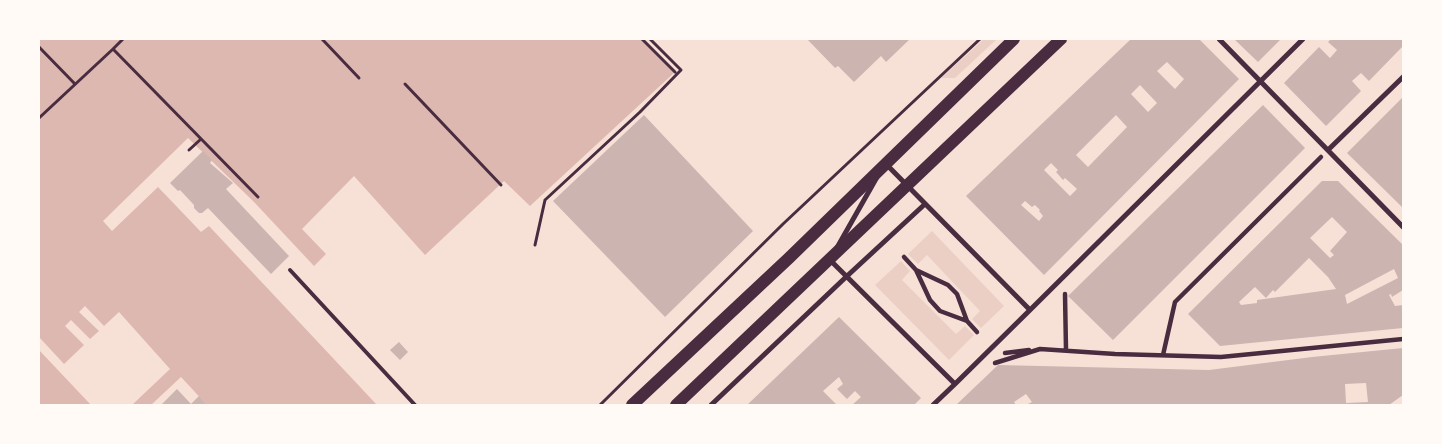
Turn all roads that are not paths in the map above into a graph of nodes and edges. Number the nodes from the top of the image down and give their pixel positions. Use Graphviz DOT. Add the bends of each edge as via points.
graph roads {
  1 [pos="1014,39"];
  2 [pos="1061,39"];
  3 [pos="1219,39"];
  4 [pos="1303,39"];
  5 [pos="1403,77"];
  6 [pos="1260,82"];
  7 [pos="1328,150"];
  8 [pos="1321,157"];
  9 [pos="885,163"];
  10 [pos="906,185"];
  11 [pos="925,204"];
  12 [pos="1403,227"];
  13 [pos="904,257"];
  14 [pos="830,260"];
  15 [pos="290,270"];
  16 [pos="916,270"];
  17 [pos="846,277"];
  18 [pos="1065,294"];
  19 [pos="1030,310"];
  20 [pos="967,321"];
  21 [pos="977,332"];
  22 [pos="1403,339"];
  23 [pos="1040,349"];
  24 [pos="1066,350"];
  25 [pos="1005,353"];
  26 [pos="1163,355"];
  27 [pos="995,363"];
  28 [pos="955,384"];
  29 [pos="415,405"];
  30 [pos="632,405"];
  31 [pos="676,405"];
  32 [pos="711,405"];
  33 [pos="933,405"];
  1 -- 9 [label="main road"];
  2 -- 10 [label="main road"];
  3 -- 6 [label="street"];
  4 -- 6 [label="street"];
  5 -- 7 [label="street"];
  6 -- 7 [label="street"];
  6 -- 19 [label="street"];
  7 -- 12 [label="street"];
  8 -- 26 [label="street" via="1175,302"];
  9 -- 10 [label="street"];
  9 -- 14 [label="street"];
  9 -- 30 [label="main road"];
  10 -- 11 [label="street"];
  10 -- 14 [label="main road"];
  11 -- 17 [label="street"];
  11 -- 19 [label="street"];
  13 -- 16 [label="street"];
  14 -- 17 [label="street"];
  14 -- 31 [label="main road"];
  15 -- 29 [label="lane"];
  16 -- 20 [label="street" via="930,300 940,311"];
  16 -- 20 [label="street" via="948,284 957,294"];
  17 -- 28 [label="street"];
  17 -- 32 [label="street"];
  18 -- 24 [label="street"];
  19 -- 28 [label="street"];
  20 -- 21 [label="street"];
  22 -- 26 [label="street" via="1220,357"];
  23 -- 24 [label="street"];
  23 -- 25 [label="street"];
  23 -- 27 [label="street"];
  24 -- 26 [label="street"];
  28 -- 33 [label="street"];
}
